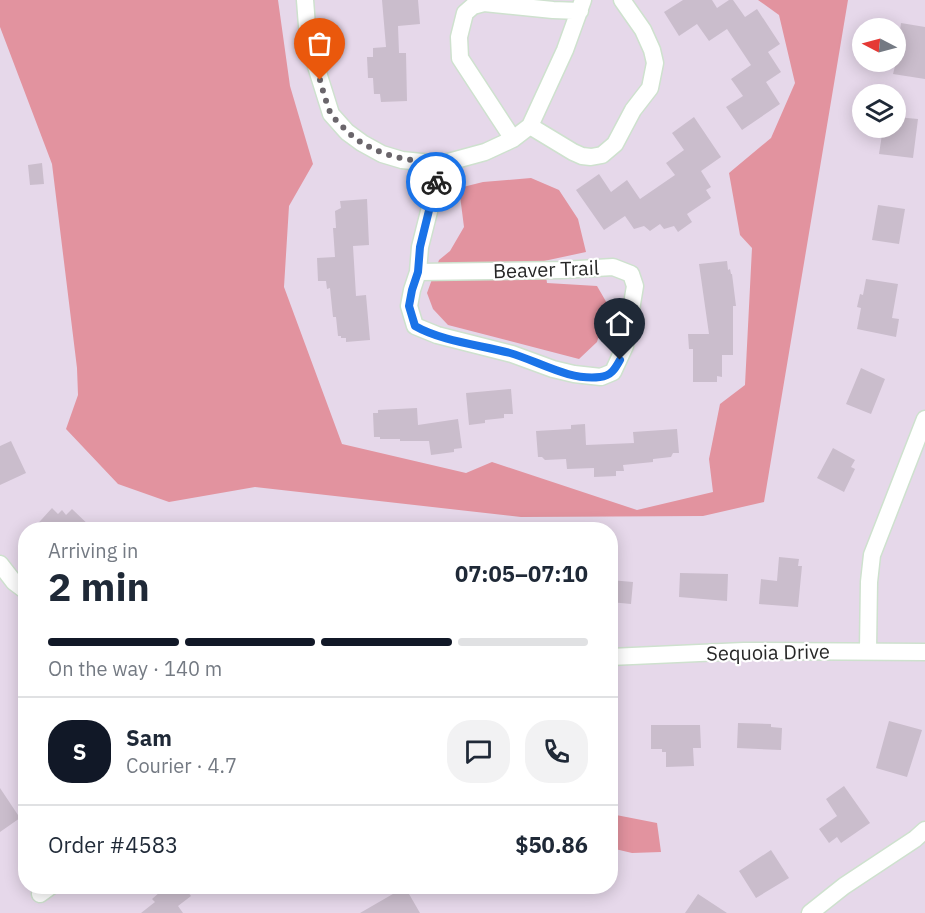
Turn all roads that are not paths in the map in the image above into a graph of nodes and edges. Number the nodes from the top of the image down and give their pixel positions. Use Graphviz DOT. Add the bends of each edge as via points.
graph roads {
  1 [pos="305,0"];
  2 [pos="622,0"];
  3 [pos="582,5"];
  4 [pos="530,126"];
  5 [pos="513,139"];
  6 [pos="441,164"];
  7 [pos="418,272"];
  8 [pos="925,419"];
  9 [pos="0,564"];
  10 [pos="18,585"];
  11 [pos="868,650"];
  12 [pos="925,652"];
  13 [pos="618,657"];
  14 [pos="925,830"];
  15 [pos="810,913"];
  1 -- 6 [label="street" via="315,63 331,114 347,132 382,154"];
  2 -- 4 [label="street" via="643,30 655,63 650,88 615,144 602,155 582,156"];
  3 -- 4 [label="street"];
  3 -- 5 [label="street" via="553,10 484,3 465,13 459,37 460,58"];
  4 -- 5 [label="street"];
  5 -- 6 [label="street" via="485,152"];
  6 -- 7 [label="street" via="420,247"];
  7 -- 7 [label="street, Beaver Trail" via="409,306 415,326 422,330 573,374 601,377 613,372 620,360 635,286 631,274 623,269"];
  8 -- 11 [label="street" via="872,555"];
  9 -- 10 [label="street"];
  11 -- 12 [label="street, Sequoia Drive"];
  11 -- 13 [label="street, Sequoia Drive"];
  14 -- 15 [label="street"];
}
